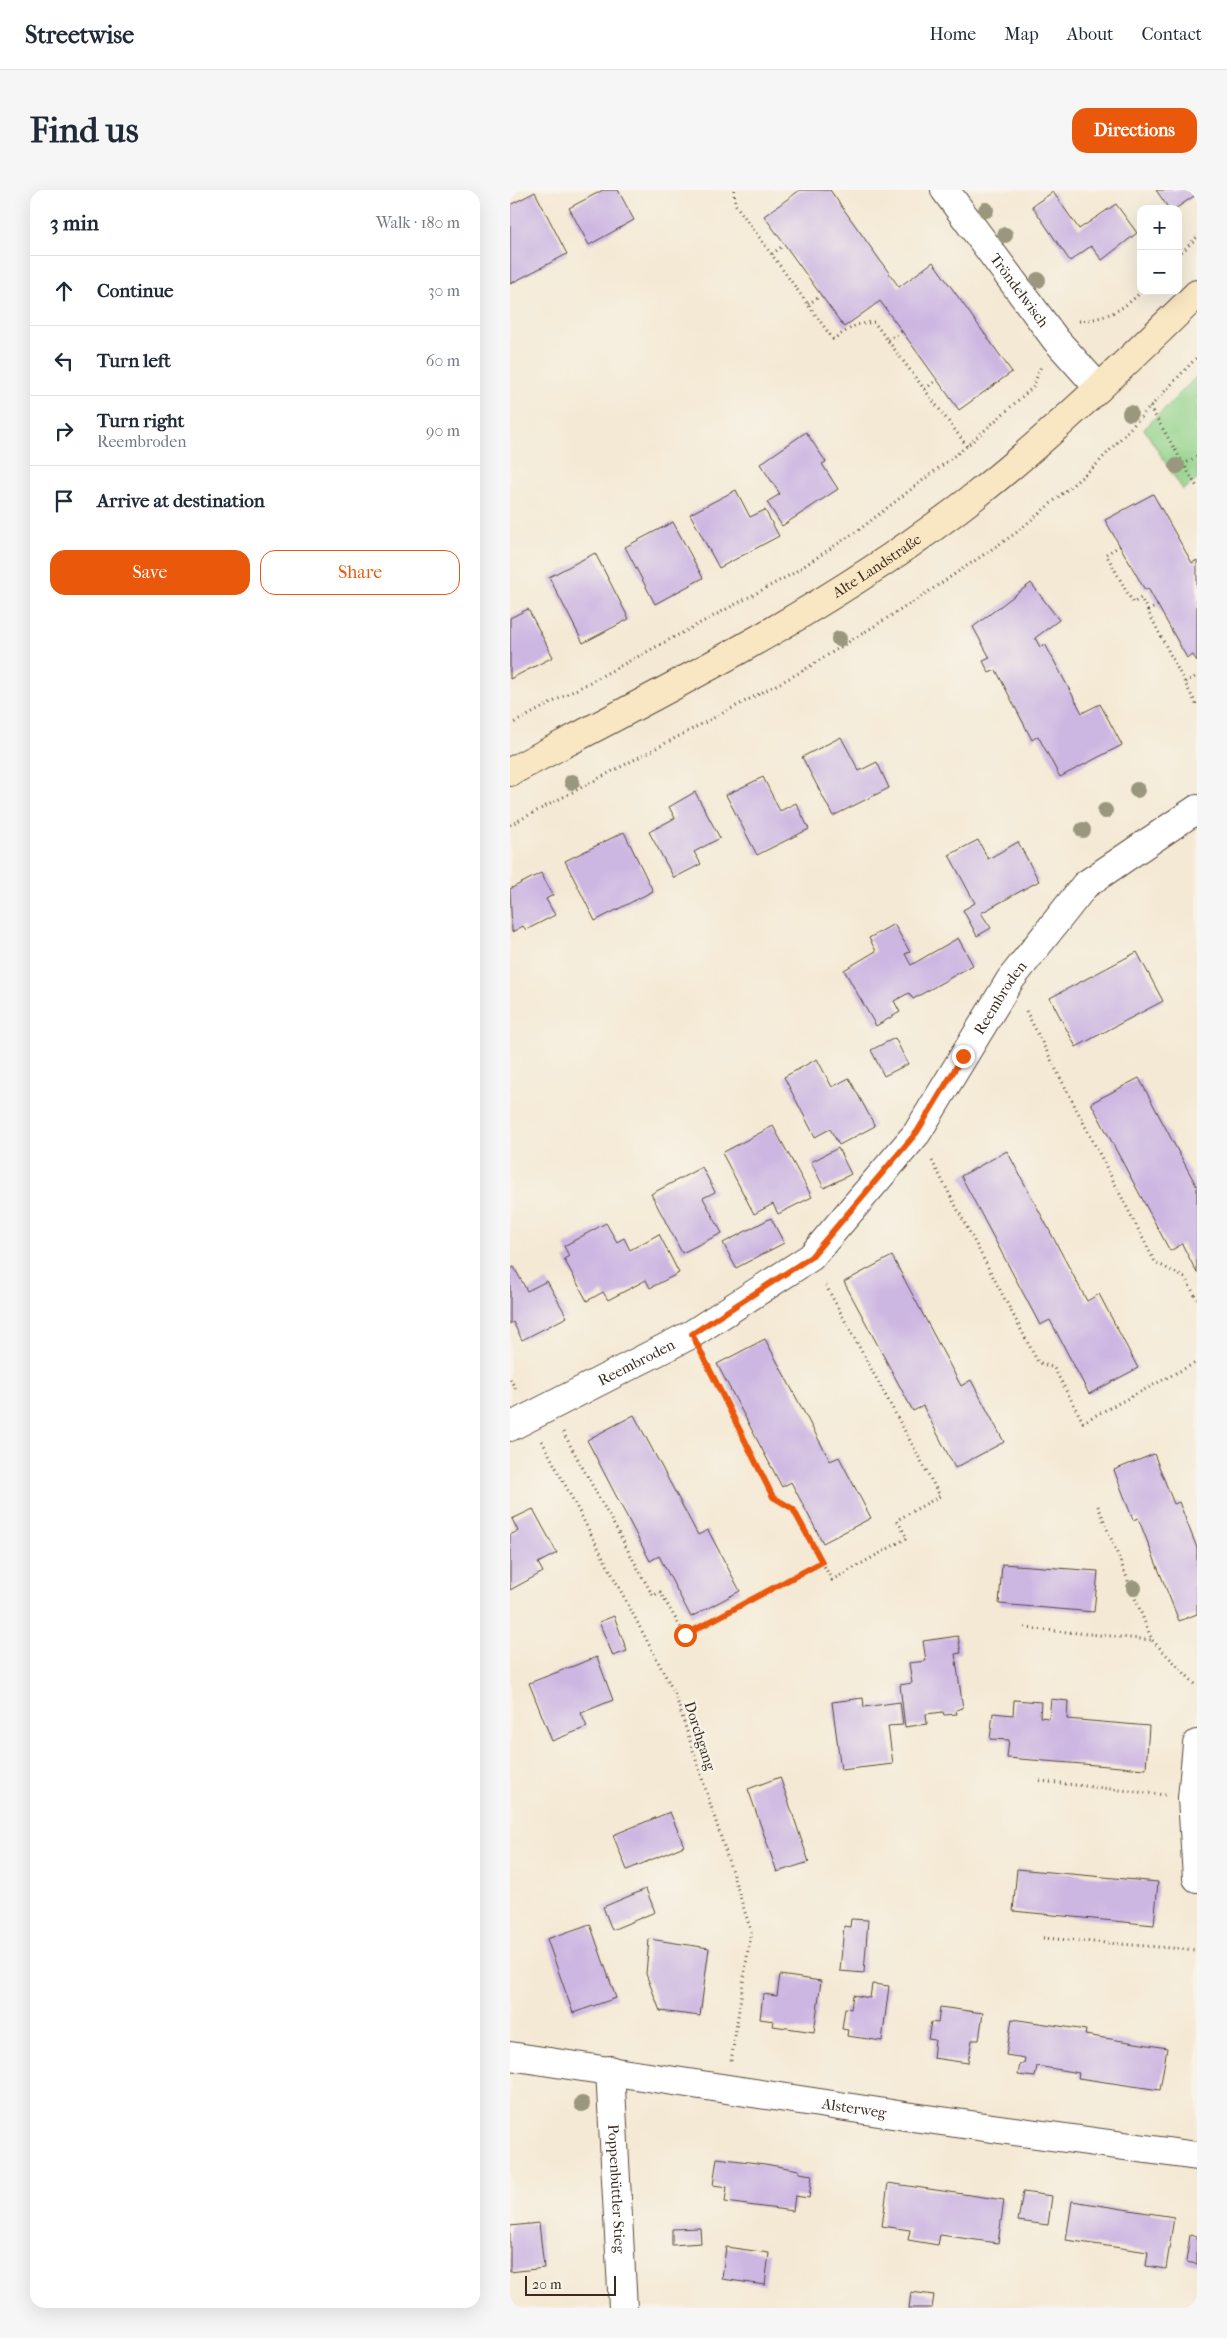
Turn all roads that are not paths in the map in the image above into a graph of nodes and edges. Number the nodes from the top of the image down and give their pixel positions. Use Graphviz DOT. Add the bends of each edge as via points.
graph roads {
  1 [pos="945,190"];
  2 [pos="1197,294"];
  3 [pos="1099,388"];
  4 [pos="510,772"];
  5 [pos="1197,810"];
  6 [pos="530,1417"];
  7 [pos="1197,1744"];
  8 [pos="1197,1878"];
  9 [pos="510,2056"];
  10 [pos="610,2070"];
  11 [pos="1197,2156"];
  12 [pos="623,2308"];
  1 -- 3 [label="street, Tröndelwisch" via="1056,340"];
  2 -- 3 [label="main road, Alte Landstraße"];
  3 -- 4 [label="main road, Alte Landstraße" via="974,496 886,560 806,612 696,675"];
  5 -- 6 [label="street, Reembroden" via="1086,885 1010,980 917,1132 811,1257 692,1334"];
  7 -- 8 [label="street" via="1192,1798"];
  9 -- 10 [label="street, Alsterweg"];
  10 -- 11 [label="street, Alsterweg" via="905,2116"];
  10 -- 12 [label="street, Poppenbüttler Stieg"];
}
